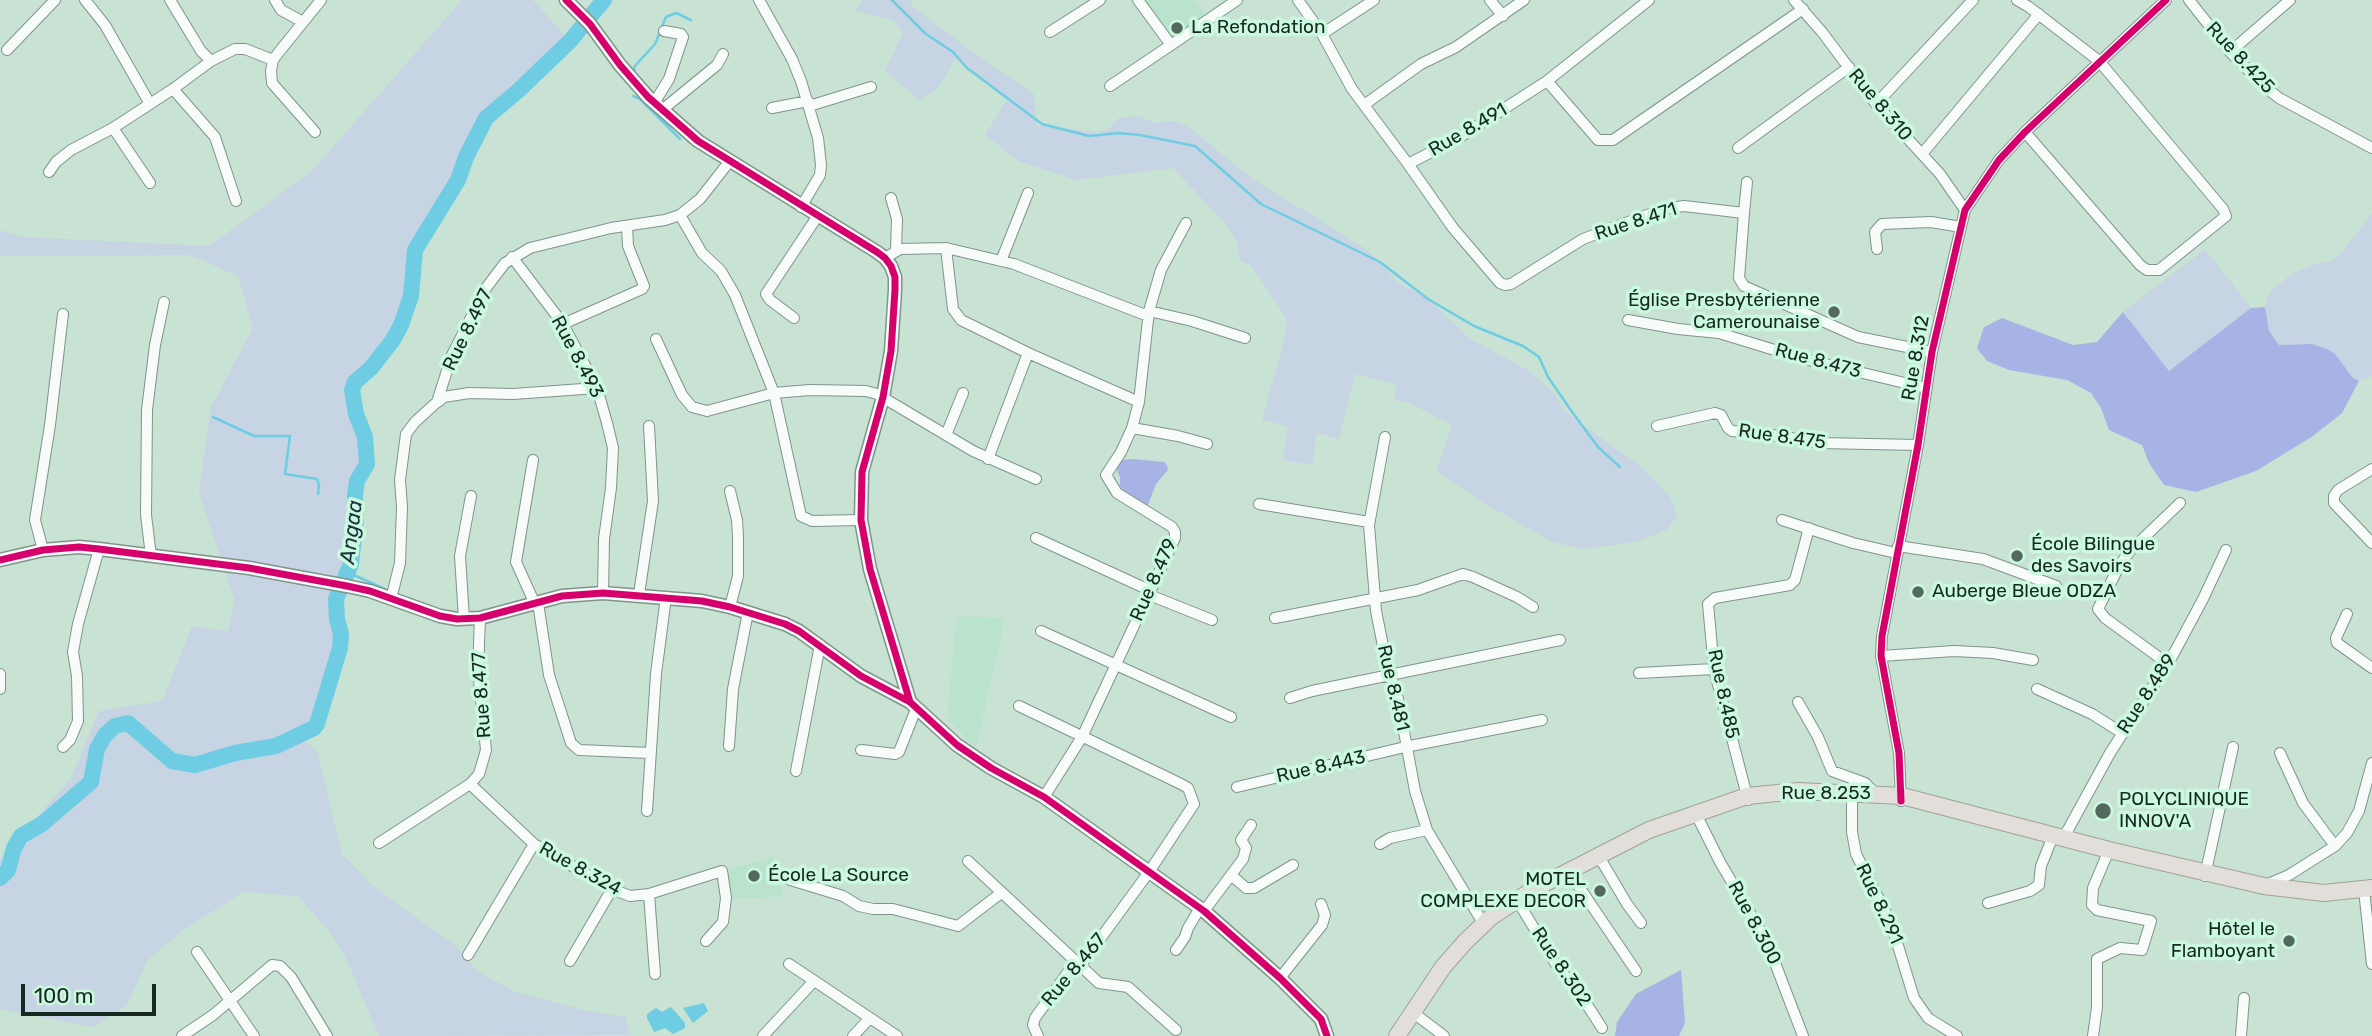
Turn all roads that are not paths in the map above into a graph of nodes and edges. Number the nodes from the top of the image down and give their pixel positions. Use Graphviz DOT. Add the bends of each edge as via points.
graph roads {
  1 [pos="55,0"];
  2 [pos="85,0"];
  3 [pos="170,0"];
  4 [pos="275,0"];
  5 [pos="321,0"];
  6 [pos="566,0"];
  7 [pos="759,0"];
  8 [pos="1100,0"];
  9 [pos="1138,0"];
  10 [pos="1237,0"];
  11 [pos="1298,0"];
  12 [pos="1374,0"];
  13 [pos="1490,0"];
  14 [pos="1524,0"];
  15 [pos="1649,0"];
  16 [pos="1794,0"];
  17 [pos="1973,0"];
  18 [pos="2017,0"];
  19 [pos="2165,0"];
  20 [pos="2189,0"];
  21 [pos="2290,0"];
  22 [pos="1803,9"];
  23 [pos="2039,14"];
  24 [pos="1503,16"];
  25 [pos="303,22"];
  26 [pos="664,31"];
  27 [pos="1050,32"];
  28 [pos="1322,34"];
  29 [pos="1171,45"];
  30 [pos="7,50"];
  31 [pos="2230,52"];
  32 [pos="723,54"];
  33 [pos="273,60"];
  34 [pos="211,61"];
  35 [pos="2099,61"];
  36 [pos="1849,67"];
  37 [pos="1546,81"];
  38 [pos="1110,86"];
  39 [pos="872,87"];
  40 [pos="173,89"];
  41 [pos="808,103"];
  42 [pos="150,104"];
  43 [pos="1876,104"];
  44 [pos="1364,106"];
  45 [pos="658,107"];
  46 [pos="772,108"];
  47 [pos="113,128"];
  48 [pos="315,132"];
  49 [pos="2025,132"];
  50 [pos="1738,148"];
  51 [pos="2372,148"];
  52 [pos="1922,154"];
  53 [pos="729,162"];
  54 [pos="1408,164"];
  55 [pos="49,172"];
  56 [pos="1747,182"];
  57 [pos="150,183"];
  58 [pos="1028,192"];
  59 [pos="891,198"];
  60 [pos="236,201"];
  61 [pos="801,207"];
  62 [pos="1965,210"];
  63 [pos="1744,213"];
  64 [pos="680,215"];
  65 [pos="817,217"];
  66 [pos="1186,223"];
  67 [pos="627,226"];
  68 [pos="1961,226"];
  69 [pos="946,247"];
  70 [pos="1877,249"];
  71 [pos="891,254"];
  72 [pos="512,257"];
  73 [pos="1001,261"];
  74 [pos="164,302"];
  75 [pos="1149,313"];
  76 [pos="63,314"];
  77 [pos="794,317"];
  78 [pos="1628,320"];
  79 [pos="563,324"];
  80 [pos="1245,338"];
  81 [pos="656,340"];
  82 [pos="1932,352"];
  83 [pos="1028,353"];
  84 [pos="597,388"];
  85 [pos="1926,388"];
  86 [pos="774,393"];
  87 [pos="963,393"];
  88 [pos="883,397"];
  89 [pos="1139,401"];
  90 [pos="437,402"];
  91 [pos="649,426"];
  92 [pos="1657,426"];
  93 [pos="1132,428"];
  94 [pos="947,435"];
  95 [pos="1384,437"];
  96 [pos="1208,444"];
  97 [pos="1918,445"];
  98 [pos="988,458"];
  99 [pos="533,460"];
  100 [pos="2372,469"];
  101 [pos="1036,480"];
  102 [pos="730,491"];
  103 [pos="471,496"];
  104 [pos="2180,503"];
  105 [pos="1259,504"];
  106 [pos="861,520"];
  107 [pos="1782,520"];
  108 [pos="1369,522"];
  109 [pos="1809,528"];
  110 [pos="1036,538"];
  111 [pos="2372,543"];
  112 [pos="99,549"];
  113 [pos="1897,549"];
  114 [pos="43,550"];
  115 [pos="2226,550"];
  116 [pos="151,556"];
  117 [pos="0,560"];
  118 [pos="2056,586"];
  119 [pos="1148,592"];
  120 [pos="603,593"];
  121 [pos="639,594"];
  122 [pos="666,597"];
  123 [pos="391,599"];
  124 [pos="1374,599"];
  125 [pos="536,603"];
  126 [pos="730,607"];
  127 [pos="1533,607"];
  128 [pos="748,612"];
  129 [pos="2347,614"];
  130 [pos="480,618"];
  131 [pos="1275,618"];
  132 [pos="464,619"];
  133 [pos="1212,620"];
  134 [pos="1041,631"];
  135 [pos="1560,640"];
  136 [pos="820,645"];
  137 [pos="1881,656"];
  138 [pos="2033,660"];
  139 [pos="2168,664"];
  140 [pos="1116,665"];
  141 [pos="2372,668"];
  142 [pos="1714,669"];
  143 [pos="1639,673"];
  144 [pos="0,674"];
  145 [pos="1390,675"];
  146 [pos="0,689"];
  147 [pos="2037,689"];
  148 [pos="1290,698"];
  149 [pos="1798,702"];
  150 [pos="913,705"];
  151 [pos="1019,706"];
  152 [pos="1231,717"];
  153 [pos="1542,719"];
  154 [pos="2122,733"];
  155 [pos="1082,737"];
  156 [pos="729,746"];
  157 [pos="63,747"];
  158 [pos="1405,747"];
  159 [pos="2233,747"];
  160 [pos="861,750"];
  161 [pos="650,753"];
  162 [pos="2280,753"];
  163 [pos="2372,762"];
  164 [pos="796,771"];
  165 [pos="470,784"];
  166 [pos="1237,787"];
  167 [pos="1875,793"];
  168 [pos="1852,795"];
  169 [pos="1044,797"];
  170 [pos="1901,799"];
  171 [pos="1749,800"];
  172 [pos="647,811"];
  173 [pos="1697,816"];
  174 [pos="1251,825"];
  175 [pos="1427,830"];
  176 [pos="2058,839"];
  177 [pos="379,842"];
  178 [pos="534,844"];
  179 [pos="1380,844"];
  180 [pos="2335,846"];
  181 [pos="2108,852"];
  182 [pos="1601,860"];
  183 [pos="968,861"];
  184 [pos="1293,865"];
  185 [pos="1149,872"];
  186 [pos="1231,875"];
  187 [pos="1571,875"];
  188 [pos="2205,876"];
  189 [pos="784,878"];
  190 [pos="612,889"];
  191 [pos="2259,889"];
  192 [pos="2368,892"];
  193 [pos="1000,893"];
  194 [pos="649,894"];
  195 [pos="1988,903"];
  196 [pos="1321,904"];
  197 [pos="1520,905"];
  198 [pos="1202,910"];
  199 [pos="1483,923"];
  200 [pos="1641,923"];
  201 [pos="706,941"];
  202 [pos="1175,950"];
  203 [pos="197,952"];
  204 [pos="468,955"];
  205 [pos="570,961"];
  206 [pos="789,964"];
  207 [pos="2372,964"];
  208 [pos="1081,965"];
  209 [pos="1636,971"];
  210 [pos="655,974"];
  211 [pos="1280,978"];
  212 [pos="814,981"];
  213 [pos="2244,998"];
  214 [pos="230,999"];
  215 [pos="1419,1017"];
  216 [pos="870,1018"];
  217 [pos="1602,1028"];
  218 [pos="1176,1030"];
  219 [pos="1801,1035"];
  220 [pos="182,1036"];
  221 [pos="254,1036"];
  222 [pos="327,1036"];
  223 [pos="763,1036"];
  224 [pos="853,1036"];
  225 [pos="897,1036"];
  226 [pos="1038,1036"];
  227 [pos="1327,1036"];
  228 [pos="1397,1036"];
  229 [pos="1407,1036"];
  230 [pos="1444,1036"];
  231 [pos="1957,1036"];
  232 [pos="2093,1036"];
  233 [pos="2241,1036"];
  1 -- 30 [label="street"];
  2 -- 42 [label="street" via="105,25"];
  3 -- 34 [label="street"];
  4 -- 25 [label="street" via="281,10"];
  5 -- 25 [label="street"];
  6 -- 45 [label="street"];
  7 -- 41 [label="street" via="792,59"];
  8 -- 27 [label="street"];
  9 -- 29 [label="street"];
  10 -- 29 [label="street"];
  11 -- 28 [label="street, Rue 8.491"];
  12 -- 28 [label="street"];
  13 -- 24 [label="street"];
  14 -- 24 [label="street"];
  15 -- 37 [label="street, Rue 8.491"];
  16 -- 22 [label="street, Rue 8.310"];
  17 -- 43 [label="street"];
  18 -- 23 [label="street"];
  19 -- 35 [label="street, Rue 8.312"];
  20 -- 31 [label="street, Rue 8.425"];
  21 -- 31 [label="street"];
  22 -- 36 [label="street, Rue 8.310"];
  22 -- 37 [label="street" via="1613,140 1598,140"];
  23 -- 35 [label="street"];
  23 -- 52 [label="street"];
  24 -- 44 [label="street" via="1421,64"];
  25 -- 33 [label="street"];
  26 -- 45 [label="street" via="683,37"];
  28 -- 44 [label="street, Rue 8.491"];
  29 -- 38 [label="street"];
  31 -- 51 [label="street, Rue 8.425" via="2279,98"];
  32 -- 45 [label="street" via="717,65"];
  33 -- 34 [label="street" via="240,49"];
  33 -- 48 [label="street" via="272,83"];
  34 -- 40 [label="street"];
  35 -- 49 [label="street, Rue 8.312"];
  35 -- 49 [label="street" via="2223,209 2224,219 2159,270 2147,270"];
  36 -- 43 [label="street, Rue 8.310"];
  36 -- 50 [label="street"];
  37 -- 54 [label="street, Rue 8.491" via="1457,139"];
  39 -- 41 [label="street"];
  40 -- 42 [label="street"];
  40 -- 60 [label="street" via="215,137"];
  41 -- 46 [label="street"];
  41 -- 61 [label="street" via="821,165"];
  42 -- 47 [label="street"];
  43 -- 52 [label="street, Rue 8.310"];
  44 -- 54 [label="street, Rue 8.491"];
  45 -- 53 [label="street"];
  47 -- 55 [label="street" via="71,150"];
  47 -- 57 [label="street"];
  49 -- 62 [label="street, Rue 8.312" via="1999,160"];
  52 -- 62 [label="street, Rue 8.310"];
  53 -- 61 [label="street"];
  53 -- 64 [label="street, Rue 8.497" via="700,199"];
  54 -- 63 [label="street, Rue 8.471" via="1453,228 1505,285 1583,239 1663,209 1684,206"];
  56 -- 63 [label="street"];
  58 -- 73 [label="street"];
  59 -- 71 [label="street" via="897,219"];
  61 -- 65 [label="street"];
  62 -- 68 [label="street, Rue 8.312"];
  63 -- 82 [label="street" via="1739,278 1744,286 1858,337"];
  64 -- 67 [label="street, Rue 8.497"];
  64 -- 86 [label="street" via="735,295"];
  65 -- 71 [label="street"];
  65 -- 77 [label="street" via="766,294"];
  66 -- 75 [label="street, Rue 8.479" via="1161,270"];
  67 -- 72 [label="street, Rue 8.497" via="530,248"];
  67 -- 79 [label="street" via="628,246 644,286"];
  68 -- 70 [label="street" via="1882,223 1875,232"];
  68 -- 82 [label="street, Rue 8.312"];
  69 -- 71 [label="street"];
  69 -- 73 [label="street"];
  69 -- 83 [label="street" via="956,316"];
  71 -- 88 [label="street" via="895,302"];
  72 -- 79 [label="street, Rue 8.493"];
  72 -- 90 [label="street, Rue 8.497" via="486,288 452,355"];
  73 -- 75 [label="street"];
  74 -- 116 [label="street" via="147,410 146,514"];
  75 -- 80 [label="street"];
  75 -- 89 [label="street, Rue 8.479"];
  76 -- 114 [label="street" via="35,520"];
  78 -- 85 [label="street, Rue 8.473" via="1719,333"];
  79 -- 84 [label="street, Rue 8.493"];
  81 -- 86 [label="street" via="692,407 707,411"];
  82 -- 85 [label="street, Rue 8.312"];
  83 -- 89 [label="street"];
  83 -- 98 [label="street"];
  84 -- 90 [label="street" via="469,393"];
  84 -- 120 [label="street, Rue 8.493" via="613,448"];
  85 -- 97 [label="street, Rue 8.312"];
  86 -- 88 [label="street" via="866,391"];
  86 -- 106 [label="street" via="801,516 812,521"];
  87 -- 94 [label="street"];
  88 -- 94 [label="street"];
  88 -- 106 [label="street" via="862,472"];
  89 -- 93 [label="street, Rue 8.479"];
  90 -- 123 [label="street, Rue 8.497" via="406,433 400,481 400,563"];
  91 -- 121 [label="street" via="653,502"];
  92 -- 97 [label="street, Rue 8.475" via="1718,414 1732,431 1836,445"];
  93 -- 96 [label="street"];
  93 -- 119 [label="street, Rue 8.479" via="1107,479 1117,493 1175,532"];
  94 -- 98 [label="street"];
  95 -- 108 [label="street, Rue 8.481"];
  97 -- 113 [label="street, Rue 8.312"];
  98 -- 101 [label="street"];
  99 -- 125 [label="street" via="516,562"];
  100 -- 111 [label="street" via="2338,490 2334,503"];
  102 -- 126 [label="street" via="737,520 738,576"];
  103 -- 132 [label="street" via="460,556"];
  104 -- 139 [label="street" via="2130,551 2098,609"];
  105 -- 108 [label="street"];
  106 -- 150 [label="street" via="870,569"];
  107 -- 109 [label="street"];
  108 -- 124 [label="street, Rue 8.481"];
  109 -- 113 [label="street" via="1853,543"];
  109 -- 142 [label="street, Rue 8.485" via="1790,585 1708,604"];
  110 -- 119 [label="street"];
  112 -- 114 [label="street"];
  112 -- 116 [label="street"];
  112 -- 157 [label="street" via="73,652 78,721"];
  113 -- 118 [label="street" via="1983,559"];
  113 -- 137 [label="street, Rue 8.312"];
  114 -- 117 [label="street"];
  115 -- 139 [label="street, Rue 8.489"];
  116 -- 123 [label="street" via="341,584"];
  119 -- 133 [label="street"];
  119 -- 140 [label="street, Rue 8.479"];
  120 -- 121 [label="street"];
  120 -- 125 [label="street"];
  121 -- 122 [label="street"];
  122 -- 126 [label="street"];
  122 -- 161 [label="street"];
  123 -- 132 [label="street"];
  124 -- 127 [label="street" via="1467,575"];
  124 -- 131 [label="street"];
  124 -- 145 [label="street, Rue 8.481"];
  125 -- 130 [label="street"];
  125 -- 161 [label="street" via="549,675 570,743 579,750"];
  126 -- 128 [label="street"];
  128 -- 136 [label="street" via="785,624"];
  128 -- 156 [label="street" via="733,689"];
  129 -- 141 [label="street" via="2337,643"];
  130 -- 132 [label="street"];
  130 -- 165 [label="street, Rue 8.477" via="478,670 486,750 479,774"];
  134 -- 140 [label="street"];
  135 -- 145 [label="street"];
  136 -- 150 [label="street" via="861,676"];
  136 -- 164 [label="street"];
  137 -- 138 [label="street" via="1954,651"];
  137 -- 170 [label="street, Rue 8.312" via="1897,736"];
  139 -- 154 [label="street, Rue 8.489"];
  140 -- 152 [label="street"];
  140 -- 155 [label="street, Rue 8.479"];
  142 -- 143 [label="street"];
  142 -- 171 [label="street, Rue 8.485"];
  144 -- 146 [label="street"];
  145 -- 148 [label="street"];
  145 -- 158 [label="street, Rue 8.481"];
  147 -- 154 [label="street"];
  149 -- 167 [label="street" via="1832,771 1865,783"];
  150 -- 160 [label="street" via="899,752"];
  150 -- 169 [label="street" via="957,745"];
  151 -- 155 [label="street"];
  153 -- 158 [label="street, Rue 8.443"];
  154 -- 176 [label="street, Rue 8.489"];
  155 -- 169 [label="street, Rue 8.479"];
  155 -- 185 [label="street, Rue 8.467" via="1188,788 1194,804"];
  158 -- 166 [label="street, Rue 8.443"];
  158 -- 175 [label="street, Rue 8.481"];
  159 -- 188 [label="street"];
  161 -- 172 [label="street"];
  162 -- 180 [label="street" via="2303,803"];
  163 -- 180 [label="street" via="2359,811"];
  165 -- 177 [label="street"];
  165 -- 178 [label="street, Rue 8.324"];
  167 -- 168 [label="highway, Rue 8.253"];
  167 -- 170 [label="highway, Rue 8.253"];
  168 -- 170 [label="highway, Rue 8.253"];
  168 -- 171 [label="highway, Rue 8.253"];
  168 -- 231 [label="street, Rue 8.291" via="1856,854 1895,933 1914,998 1928,1018"];
  169 -- 185 [label="street"];
  170 -- 176 [label="highway, Rue 8.253"];
  171 -- 173 [label="highway, Rue 8.253"];
  173 -- 182 [label="highway, Rue 8.253"];
  173 -- 199 [label="highway, Rue 8.253" via="1649,830 1596,856"];
  173 -- 219 [label="street, Rue 8.300" via="1768,942"];
  174 -- 186 [label="street" via="1241,840 1247,853"];
  175 -- 179 [label="street"];
  175 -- 199 [label="street, Rue 8.481"];
  176 -- 181 [label="highway, Rue 8.253"];
  176 -- 195 [label="street, Rue 8.489" via="2041,866 2039,885"];
  178 -- 190 [label="street, Rue 8.324"];
  178 -- 204 [label="street"];
  180 -- 191 [label="street"];
  181 -- 188 [label="highway, Rue 8.253"];
  181 -- 232 [label="street" via="2093,888 2092,905 2097,910 2151,921 2142,950 2120,948 2098,959"];
  182 -- 187 [label="highway, Rue 8.253"];
  182 -- 200 [label="street"];
  183 -- 193 [label="street"];
  184 -- 186 [label="street" via="1254,888 1246,888"];
  185 -- 198 [label="street"];
  185 -- 208 [label="street, Rue 8.467"];
  186 -- 198 [label="street"];
  187 -- 197 [label="highway, Rue 8.253"];
  187 -- 209 [label="street"];
  188 -- 191 [label="highway, Rue 8.253"];
  189 -- 193 [label="street" via="843,896 859,906 893,909 958,926"];
  190 -- 194 [label="street, Rue 8.324" via="630,896"];
  190 -- 205 [label="street"];
  191 -- 192 [label="highway, Rue 8.253" via="2319,898"];
  192 -- 207 [label="street"];
  193 -- 208 [label="street"];
  194 -- 201 [label="street, Rue 8.324" via="724,872 723,922"];
  194 -- 210 [label="street"];
  196 -- 211 [label="street" via="1322,925"];
  197 -- 215 [label="highway, Rue 8.253" via="1466,951"];
  197 -- 217 [label="street, Rue 8.302"];
  198 -- 202 [label="street"];
  198 -- 211 [label="street"];
  199 -- 228 [label="highway, Rue 8.253" via="1443,967"];
  203 -- 214 [label="street"];
  206 -- 212 [label="street"];
  208 -- 218 [label="street" via="1099,983 1128,987"];
  208 -- 226 [label="street, Rue 8.467" via="1070,968 1035,1017"];
  211 -- 227 [label="street" via="1321,1019"];
  212 -- 216 [label="street"];
  212 -- 223 [label="street"];
  213 -- 233 [label="street"];
  214 -- 220 [label="street"];
  214 -- 221 [label="street"];
  214 -- 222 [label="street" via="272,965 280,966"];
  215 -- 229 [label="highway, Rue 8.253"];
  215 -- 230 [label="street"];
  216 -- 224 [label="street"];
  216 -- 225 [label="street"];
}
